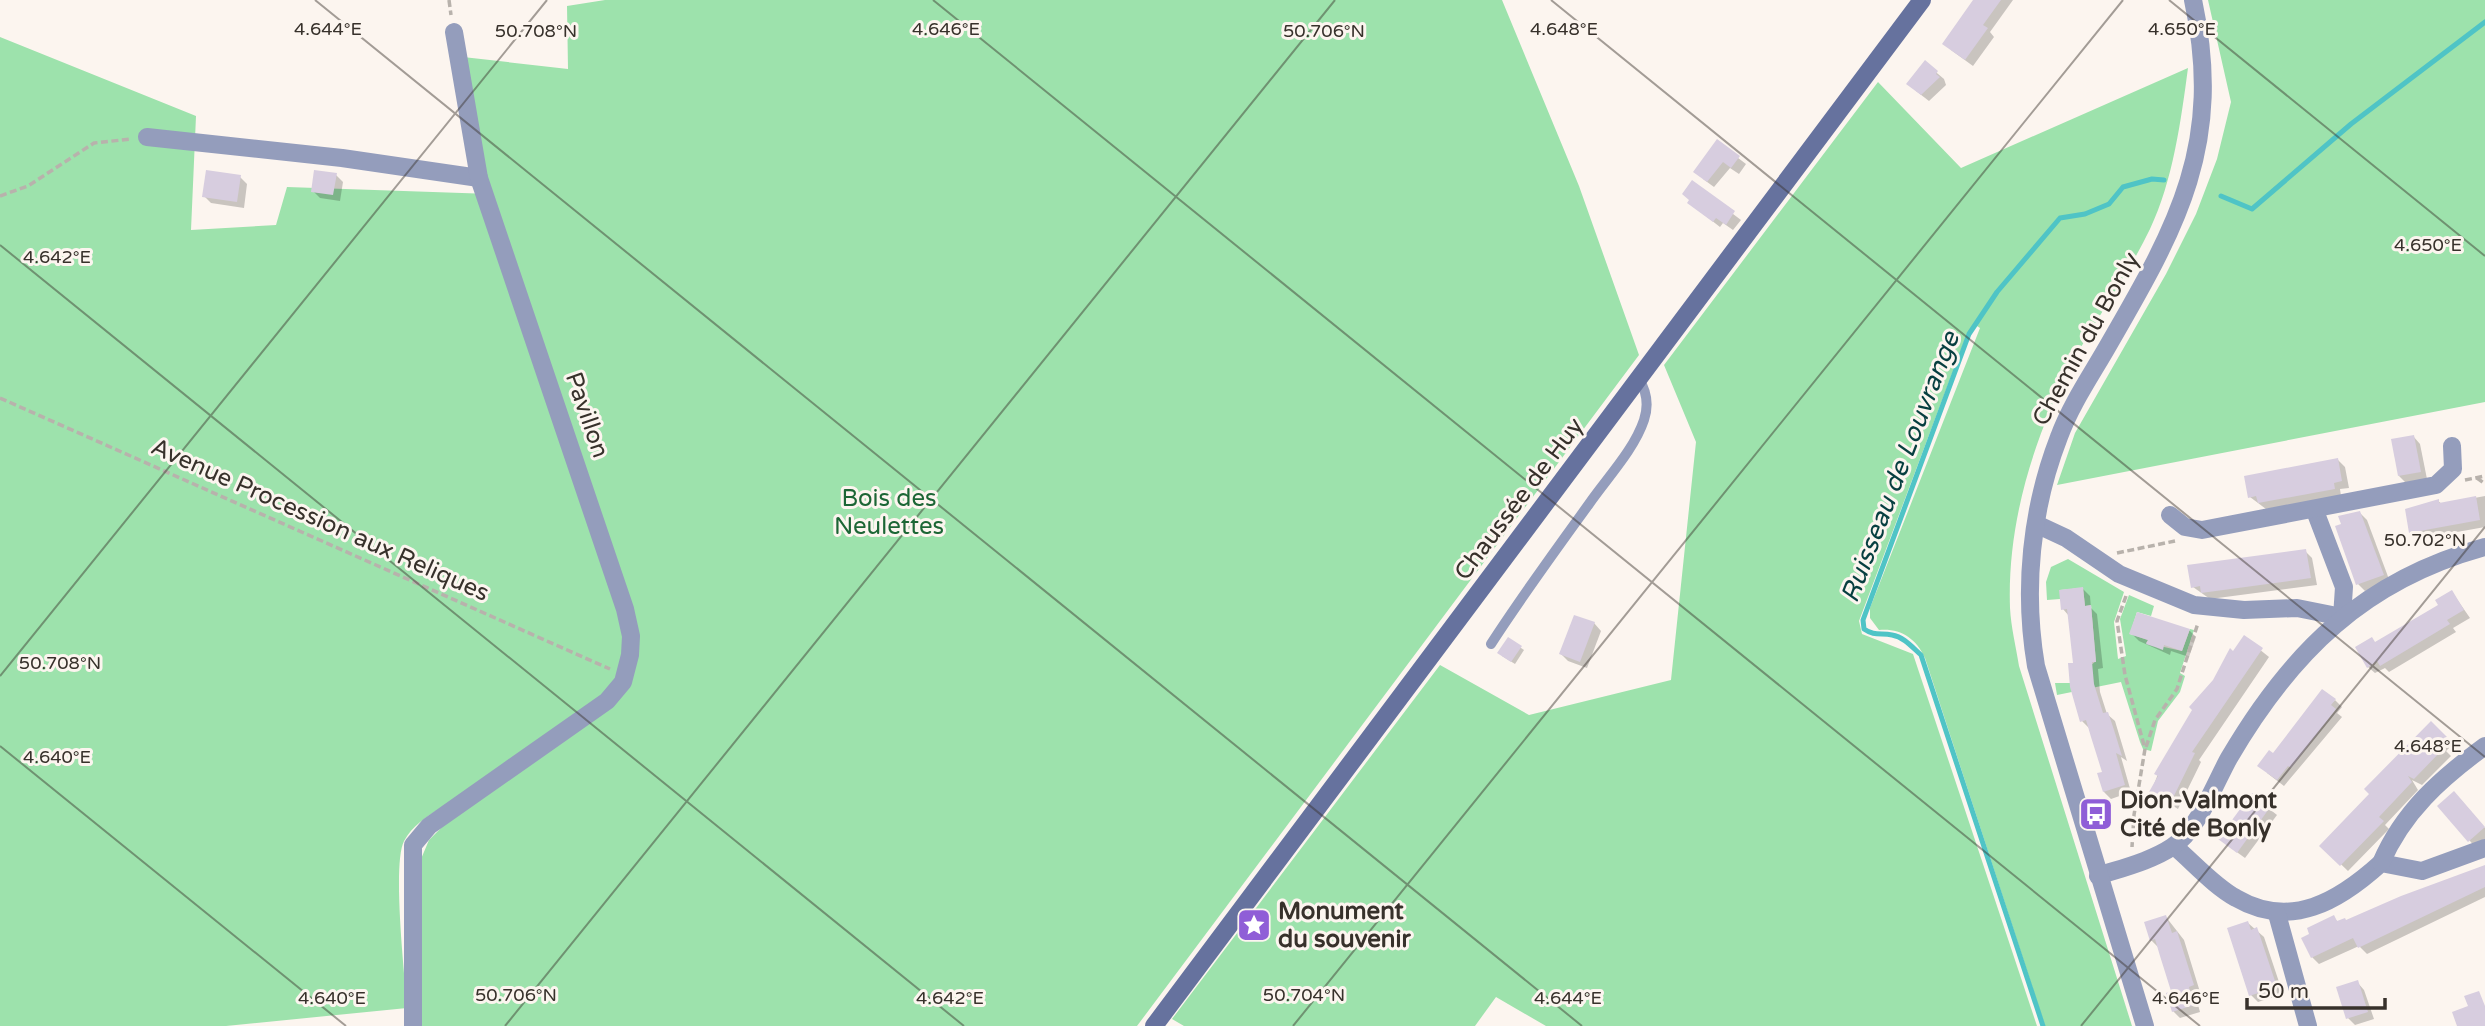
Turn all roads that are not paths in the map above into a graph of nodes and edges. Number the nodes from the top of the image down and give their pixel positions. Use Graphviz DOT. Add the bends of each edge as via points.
graph roads {
  1 [pos="1922,0"];
  2 [pos="2193,0"];
  3 [pos="454,32"];
  4 [pos="147,137"];
  5 [pos="479,178"];
  6 [pos="1639,379"];
  7 [pos="2452,446"];
  8 [pos="2315,511"];
  9 [pos="2170,515"];
  10 [pos="2036,524"];
  11 [pos="2485,547"];
  12 [pos="2342,617"];
  13 [pos="1491,644"];
  14 [pos="2485,746"];
  15 [pos="2174,846"];
  16 [pos="2485,848"];
  17 [pos="2381,863"];
  18 [pos="2098,876"];
  19 [pos="2277,914"];
  20 [pos="413,1026"];
  21 [pos="1154,1026"];
  22 [pos="2145,1026"];
  23 [pos="2308,1026"];
  1 -- 6 [label="main road, Chaussée de Huy"];
  2 -- 10 [label="street, Chemin du Bonly" via="2203,82 2202,120 2185,197 2157,262 2059,435"];
  3 -- 5 [label="street, Pavillon"];
  4 -- 5 [label="street"];
  5 -- 20 [label="street, Pavillon" via="631,636 626,672 618,690 417,838 411,853"];
  6 -- 13 [label="lane" via="1648,407 1643,423"];
  6 -- 21 [label="main road, Chaussée de Huy"];
  7 -- 8 [label="street" via="2453,468 2436,485"];
  8 -- 9 [label="street" via="2202,530 2185,527"];
  8 -- 12 [label="street" via="2344,587"];
  10 -- 12 [label="street" via="2132,580 2204,606 2297,608"];
  10 -- 18 [label="street, Chemin du Bonly" via="2030,579 2036,666"];
  11 -- 12 [label="street" via="2421,571"];
  12 -- 15 [label="street" via="2270,691 2197,818"];
  14 -- 17 [label="street" via="2416,805 2394,833"];
  15 -- 18 [label="street"];
  15 -- 19 [label="street" via="2236,899"];
  16 -- 17 [label="street" via="2422,871"];
  17 -- 19 [label="street" via="2331,901"];
  18 -- 22 [label="street, Chemin du Bonly"];
  19 -- 23 [label="street"];
}
